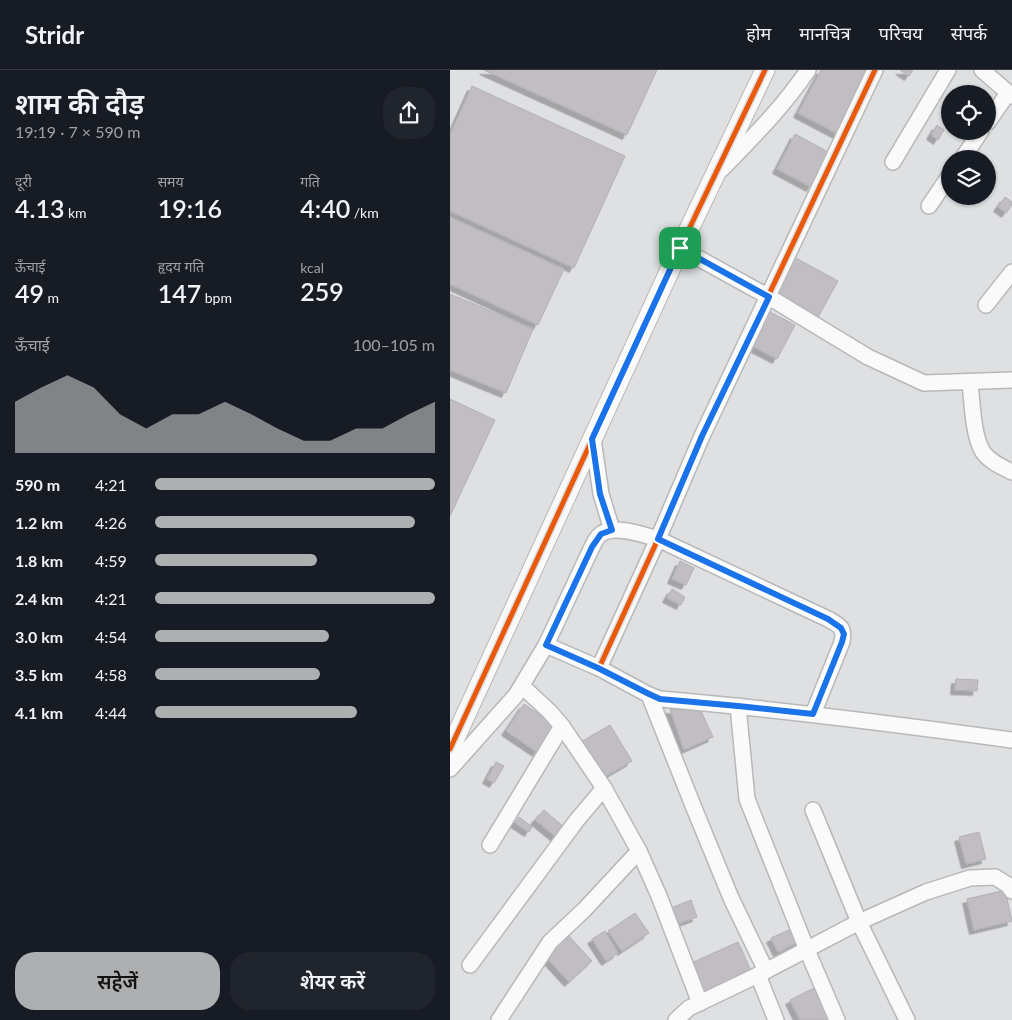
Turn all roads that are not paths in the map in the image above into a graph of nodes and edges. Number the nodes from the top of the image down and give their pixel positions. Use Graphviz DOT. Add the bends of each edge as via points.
graph roads {
  1 [pos="765,70"];
  2 [pos="808,70"];
  3 [pos="875,70"];
  4 [pos="948,70"];
  5 [pos="982,70"];
  6 [pos="1010,94"];
  7 [pos="996,112"];
  8 [pos="892,162"];
  9 [pos="714,178"];
  10 [pos="941,188"];
  11 [pos="928,206"];
  12 [pos="680,248"];
  13 [pos="1012,272"];
  14 [pos="769,297"];
  15 [pos="986,305"];
  16 [pos="1012,380"];
  17 [pos="970,382"];
  18 [pos="592,439"];
  19 [pos="1012,472"];
  20 [pos="612,530"];
  21 [pos="658,539"];
  22 [pos="546,645"];
  23 [pos="598,668"];
  24 [pos="522,686"];
  25 [pos="649,694"];
  26 [pos="738,706"];
  27 [pos="813,714"];
  28 [pos="562,726"];
  29 [pos="1012,740"];
  30 [pos="450,748"];
  31 [pos="450,770"];
  32 [pos="604,788"];
  33 [pos="813,810"];
  34 [pos="490,845"];
  35 [pos="639,851"];
  36 [pos="1012,891"];
  37 [pos="859,922"];
  38 [pos="807,950"];
  39 [pos="470,965"];
  40 [pos="762,973"];
  41 [pos="695,1010"];
  42 [pos="499,1020"];
  43 [pos="676,1020"];
  44 [pos="776,1020"];
  45 [pos="837,1020"];
  46 [pos="907,1020"];
  1 -- 9 [label="street"];
  2 -- 9 [label="street" via="798,86"];
  3 -- 14 [label="street"];
  4 -- 8 [label="street"];
  5 -- 6 [label="street"];
  6 -- 7 [label="street"];
  9 -- 12 [label="street"];
  10 -- 11 [label="street"];
  12 -- 14 [label="street"];
  12 -- 18 [label="street"];
  13 -- 15 [label="street"];
  14 -- 17 [label="street" via="868,357 924,383"];
  14 -- 21 [label="street" via="702,436"];
  16 -- 17 [label="street"];
  17 -- 19 [label="street" via="976,436 983,452"];
  18 -- 20 [label="street" via="600,494"];
  18 -- 30 [label="street"];
  20 -- 21 [label="street"];
  20 -- 22 [label="street" via="601,534 592,547"];
  21 -- 23 [label="street"];
  21 -- 27 [label="street" via="841,628 844,634 842,642"];
  22 -- 23 [label="street"];
  22 -- 24 [label="street"];
  23 -- 25 [label="street"];
  24 -- 28 [label="street"];
  24 -- 31 [label="street"];
  25 -- 26 [label="street" via="660,699"];
  25 -- 40 [label="street"];
  26 -- 27 [label="street"];
  26 -- 38 [label="street" via="747,799"];
  27 -- 29 [label="street"];
  28 -- 32 [label="street"];
  28 -- 34 [label="street"];
  32 -- 35 [label="street"];
  32 -- 39 [label="street"];
  33 -- 37 [label="street"];
  35 -- 41 [label="street" via="658,896"];
  35 -- 42 [label="street" via="550,942"];
  36 -- 37 [label="street" via="995,877 970,878 926,892"];
  37 -- 38 [label="street"];
  37 -- 46 [label="street"];
  38 -- 40 [label="street"];
  38 -- 45 [label="street"];
  40 -- 41 [label="street"];
  40 -- 44 [label="street"];
  41 -- 43 [label="street"];
}
